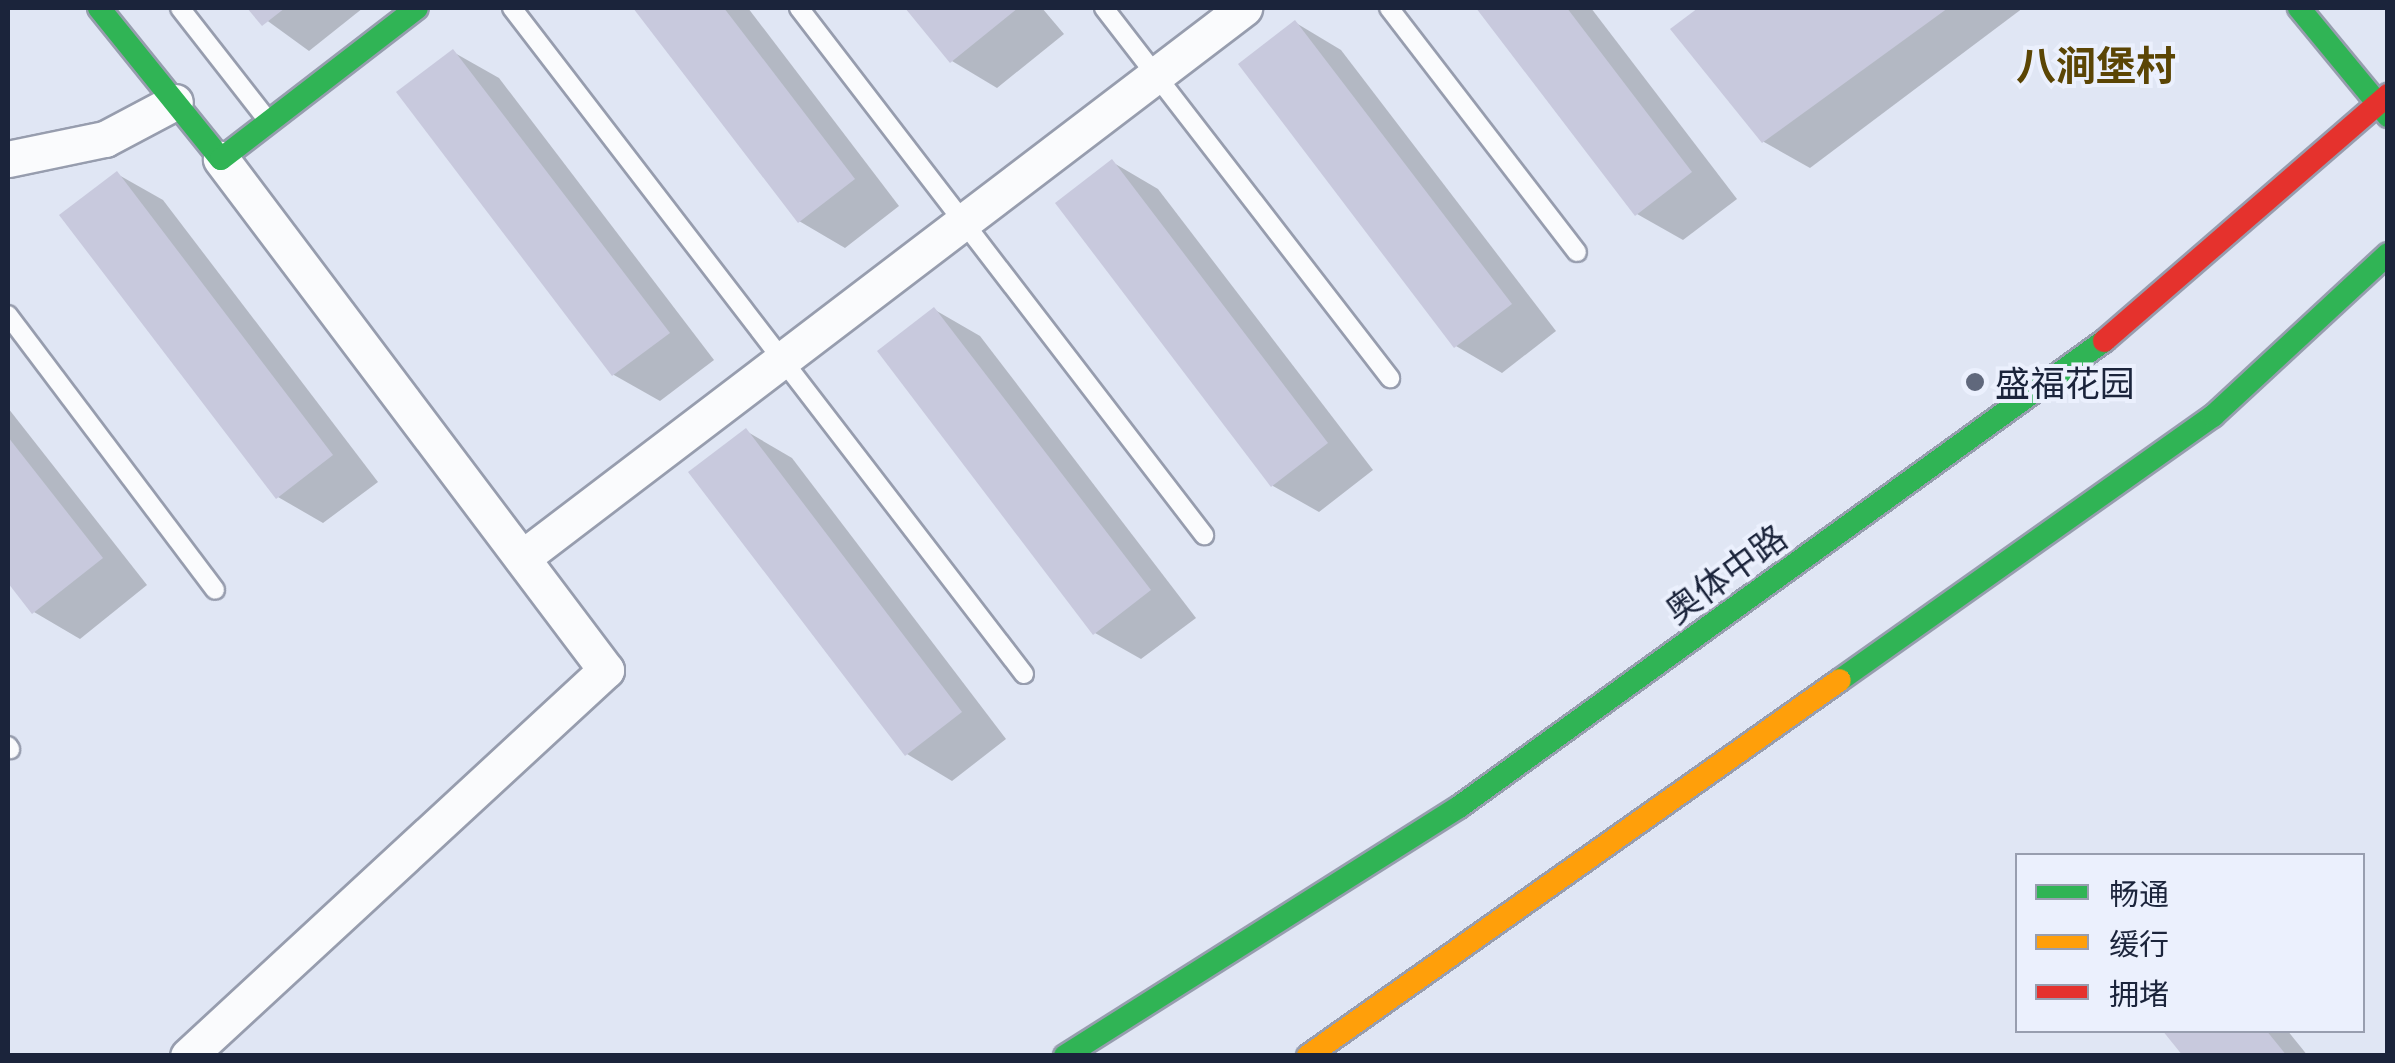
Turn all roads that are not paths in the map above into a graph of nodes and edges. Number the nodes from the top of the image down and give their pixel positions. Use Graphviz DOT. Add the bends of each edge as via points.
graph roads {
  1 [pos="100,8"];
  2 [pos="180,8"];
  3 [pos="417,8"];
  4 [pos="512,8"];
  5 [pos="799,8"];
  6 [pos="1104,8"];
  7 [pos="1244,8"];
  8 [pos="1389,8"];
  9 [pos="2299,8"];
  10 [pos="1156,75"];
  11 [pos="175,102"];
  12 [pos="2384,105"];
  13 [pos="269,122"];
  14 [pos="8,159"];
  15 [pos="221,159"];
  16 [pos="964,222"];
  17 [pos="1577,252"];
  18 [pos="2388,254"];
  19 [pos="8,316"];
  20 [pos="782,359"];
  21 [pos="1390,378"];
  22 [pos="1204,535"];
  23 [pos="522,558"];
  24 [pos="216,590"];
  25 [pos="1024,674"];
  26 [pos="188,1056"];
  27 [pos="1065,1056"];
  28 [pos="1308,1056"];
  1 -- 11 [label="main road"];
  2 -- 13 [label="lane"];
  3 -- 13 [label="main road"];
  4 -- 20 [label="lane"];
  5 -- 16 [label="lane"];
  6 -- 10 [label="lane"];
  7 -- 10 [label="street"];
  8 -- 17 [label="lane"];
  9 -- 12 [label="main road"];
  10 -- 16 [label="street"];
  10 -- 21 [label="lane"];
  11 -- 14 [label="street" via="105,139"];
  11 -- 15 [label="main road"];
  12 -- 27 [label="main road, 奥体中路" via="2109,337 1809,557 1458,807"];
  13 -- 15 [label="main road"];
  15 -- 23 [label="street"];
  16 -- 20 [label="street"];
  16 -- 22 [label="lane"];
  18 -- 28 [label="main road" via="2214,416"];
  19 -- 24 [label="lane"];
  20 -- 23 [label="street"];
  20 -- 25 [label="lane"];
  23 -- 26 [label="street" via="606,670"];
}
